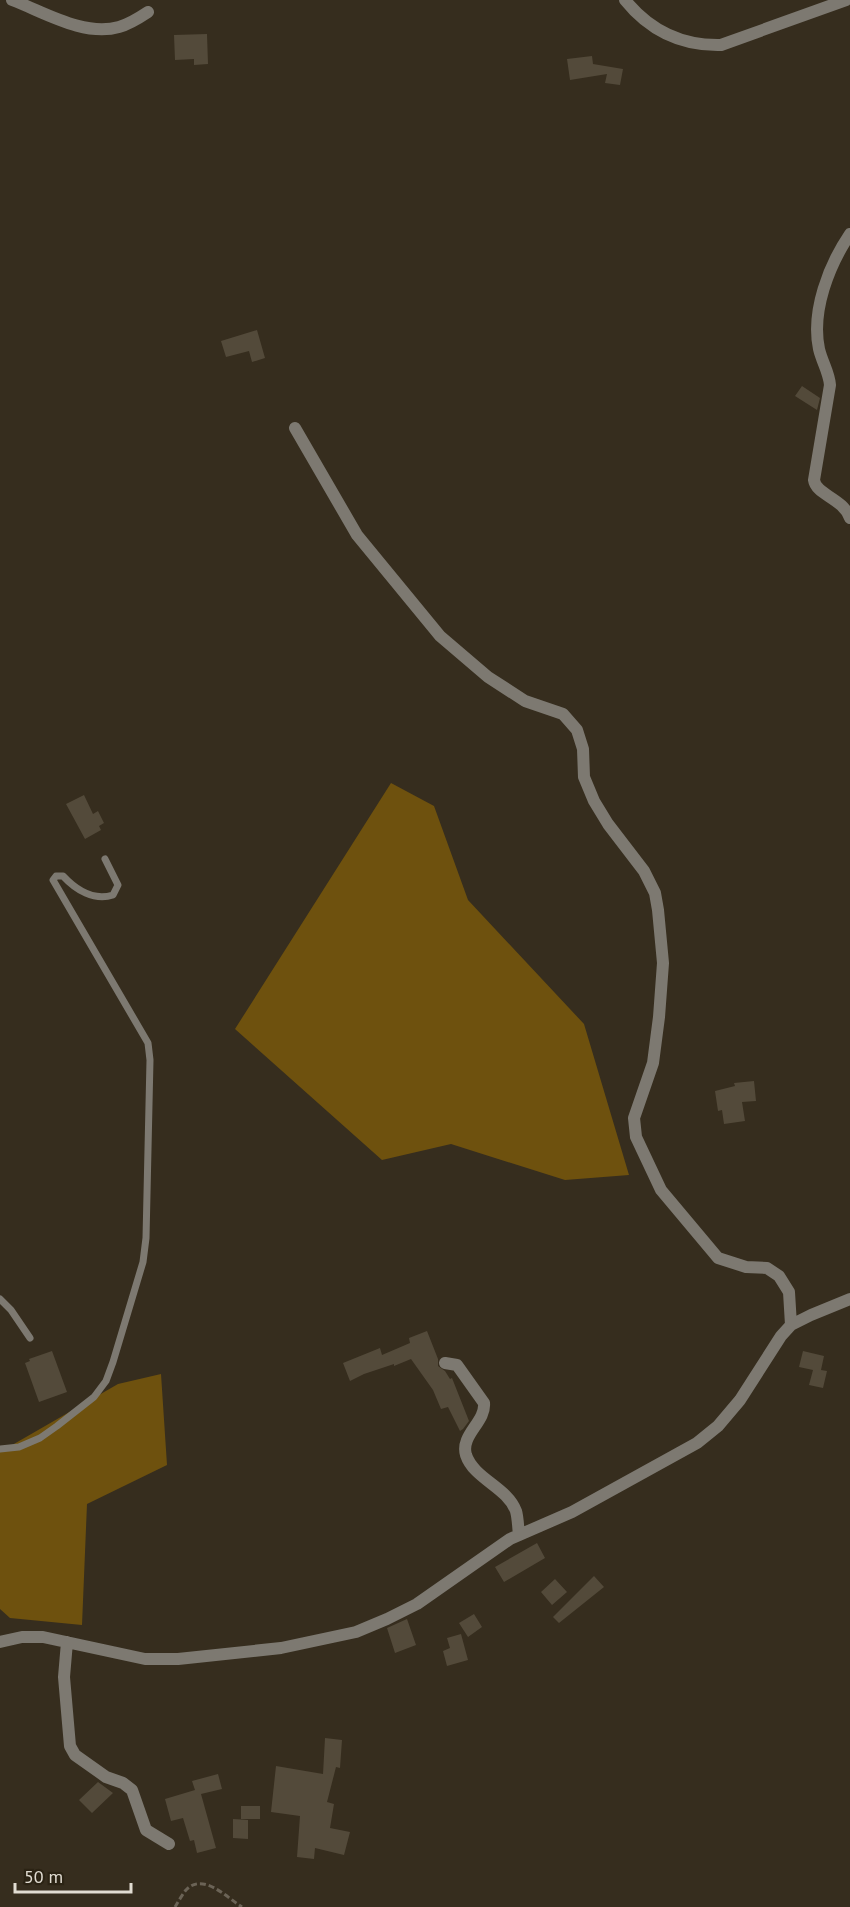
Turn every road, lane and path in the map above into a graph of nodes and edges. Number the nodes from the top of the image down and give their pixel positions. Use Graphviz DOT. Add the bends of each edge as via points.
graph roads {
  1 [pos="12,0"];
  2 [pos="625,0"];
  3 [pos="846,0"];
  4 [pos="148,12"];
  5 [pos="850,234"];
  6 [pos="295,428"];
  7 [pos="850,518"];
  8 [pos="105,859"];
  9 [pos="0,1299"];
  10 [pos="850,1299"];
  11 [pos="791,1325"];
  12 [pos="30,1338"];
  13 [pos="444,1363"];
  14 [pos="0,1449"];
  15 [pos="519,1534"];
  16 [pos="1,1640"];
  17 [pos="67,1642"];
  18 [pos="169,1844"];
  19 [pos="175,1907"];
  20 [pos="242,1907"];
  1 -- 4 [label="street" via="63,22 107,29 126,25"];
  2 -- 3 [label="street" via="638,16 657,29 703,46 721,45"];
  5 -- 7 [label="street" via="832,267 819,312 817,334 830,385 814,477 816,487 843,505"];
  6 -- 11 [label="street" via="357,535 440,636 488,677 525,701 563,714 577,730 583,749 584,777 594,801 644,871 655,892 658,910 663,963 659,1017 653,1063 634,1119 636,1137 661,1190 718,1258 746,1268 767,1268 779,1276 789,1292"];
  8 -- 14 [label="lane" via="118,885 113,895 91,895 63,876 53,880 148,1043 143,1262 113,1362 94,1397 40,1438 19,1447"];
  9 -- 12 [label="lane"];
  10 -- 11 [label="street"];
  11 -- 15 [label="street" via="740,1400 697,1443 572,1512"];
  13 -- 15 [label="street" via="458,1365 484,1403 467,1440 467,1457 510,1501 516,1511"];
  15 -- 17 [label="street" via="417,1604 356,1632 281,1648 178,1659 145,1659"];
  16 -- 17 [label="street" via="43,1637"];
  17 -- 18 [label="street" via="64,1677 70,1746 75,1755 132,1790 146,1830"];
  19 -- 20 [label="path" via="196,1883 206,1883"];
}
